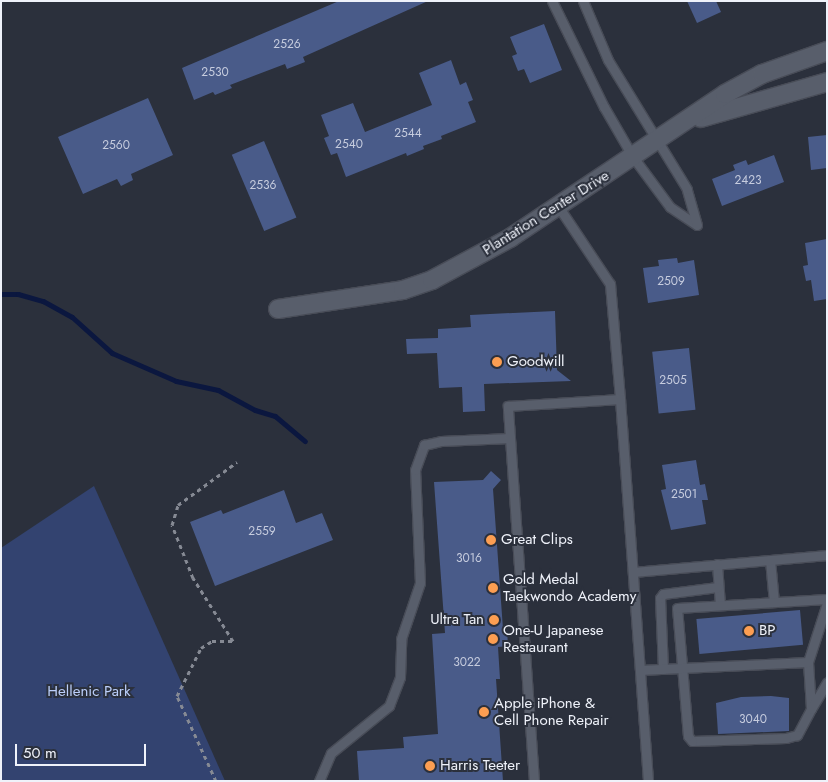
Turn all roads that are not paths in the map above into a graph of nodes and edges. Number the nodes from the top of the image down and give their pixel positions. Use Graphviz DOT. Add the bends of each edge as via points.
graph roads {
  1 [pos="552,1"];
  2 [pos="583,1"];
  3 [pos="827,51"];
  4 [pos="827,82"];
  5 [pos="688,122"];
  6 [pos="656,142"];
  7 [pos="633,157"];
  8 [pos="558,206"];
  9 [pos="278,309"];
  10 [pos="620,398"];
  11 [pos="510,438"];
  12 [pos="827,555"];
  13 [pos="770,560"];
  14 [pos="716,564"];
  15 [pos="633,572"];
  16 [pos="718,587"];
  17 [pos="827,601"];
  18 [pos="774,602"];
  19 [pos="720,605"];
  20 [pos="808,662"];
  21 [pos="681,668"];
  22 [pos="663,669"];
  23 [pos="640,670"];
  24 [pos="827,682"];
  25 [pos="811,709"];
  26 [pos="319,781"];
  27 [pos="534,781"];
  28 [pos="648,781"];
  1 -- 7 [label="lane" via="604,107"];
  2 -- 6 [label="lane" via="608,60"];
  3 -- 5 [label="street, Plantation Center Drive" via="762,74 725,94"];
  4 -- 5 [label="street, Plantation Center Drive"];
  5 -- 6 [label="street, Plantation Center Drive"];
  6 -- 7 [label="street, Plantation Center Drive"];
  6 -- 7 [label="lane" via="687,189 697,225 670,207"];
  7 -- 8 [label="street, Plantation Center Drive"];
  8 -- 9 [label="street, Plantation Center Drive" via="510,238 432,280 403,290"];
  8 -- 10 [label="lane" via="610,284"];
  10 -- 11 [label="lane" via="508,406"];
  10 -- 15 [label="lane"];
  11 -- 26 [label="lane" via="441,441 424,446 415,470 420,583 401,639 400,678 389,706 331,753"];
  11 -- 27 [label="lane"];
  12 -- 13 [label="lane"];
  13 -- 14 [label="lane"];
  13 -- 18 [label="lane"];
  14 -- 15 [label="lane"];
  14 -- 16 [label="lane"];
  15 -- 23 [label="lane"];
  16 -- 19 [label="lane"];
  16 -- 22 [label="lane" via="663,594 660,598"];
  17 -- 18 [label="lane"];
  17 -- 20 [label="lane"];
  18 -- 19 [label="lane"];
  19 -- 21 [label="lane" via="677,608"];
  20 -- 21 [label="lane"];
  20 -- 25 [label="lane"];
  21 -- 22 [label="lane"];
  21 -- 25 [label="lane" via="688,736 692,742 797,735"];
  22 -- 23 [label="lane"];
  23 -- 28 [label="lane"];
  24 -- 25 [label="lane"];
}
